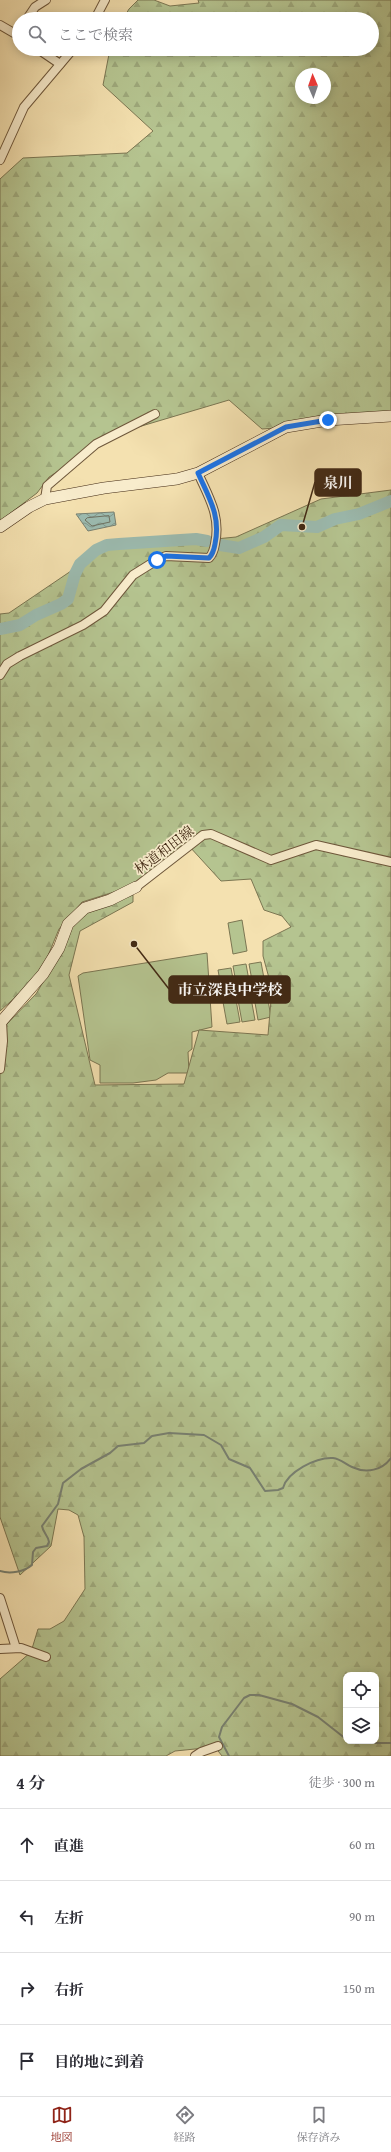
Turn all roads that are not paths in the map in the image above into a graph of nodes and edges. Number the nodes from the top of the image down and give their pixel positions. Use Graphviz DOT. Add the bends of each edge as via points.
graph roads {
  1 [pos="46,0"];
  2 [pos="105,0"];
  3 [pos="32,12"];
  4 [pos="99,12"];
  5 [pos="0,25"];
  6 [pos="12,30"];
  7 [pos="48,56"];
  8 [pos="67,56"];
  9 [pos="60,64"];
  10 [pos="0,160"];
  11 [pos="155,414"];
  12 [pos="391,416"];
  13 [pos="198,473"];
  14 [pos="45,499"];
  15 [pos="0,527"];
  16 [pos="0,675"];
  17 [pos="391,862"];
  18 [pos="136,887"];
  19 [pos="1,1022"];
  20 [pos="0,1069"];
  21 [pos="0,1598"];
  22 [pos="16,1648"];
  23 [pos="0,1649"];
  24 [pos="46,1657"];
  25 [pos="218,1746"];
  26 [pos="195,1756"];
  1 -- 3 [label="street"];
  2 -- 4 [label="street"];
  5 -- 6 [label="street"];
  7 -- 9 [label="street"];
  8 -- 9 [label="street"];
  9 -- 10 [label="street" via="24,107"];
  11 -- 14 [label="street" via="96,444 47,486"];
  12 -- 13 [label="street" via="328,420 286,427"];
  13 -- 14 [label="street" via="177,479 104,488"];
  13 -- 16 [label="street" via="215,510 218,526 213,554 209,558 166,556 157,560 133,575 104,611 83,625 20,656 7,664"];
  14 -- 15 [label="street"];
  17 -- 18 [label="street, 林道和田線" via="316,845 271,860 210,834 203,835"];
  18 -- 19 [label="street" via="110,900 85,908 68,924 43,974"];
  19 -- 20 [label="street" via="3,1041"];
  21 -- 22 [label="street"];
  22 -- 23 [label="street"];
  22 -- 24 [label="street"];
  25 -- 26 [label="street"];
}
